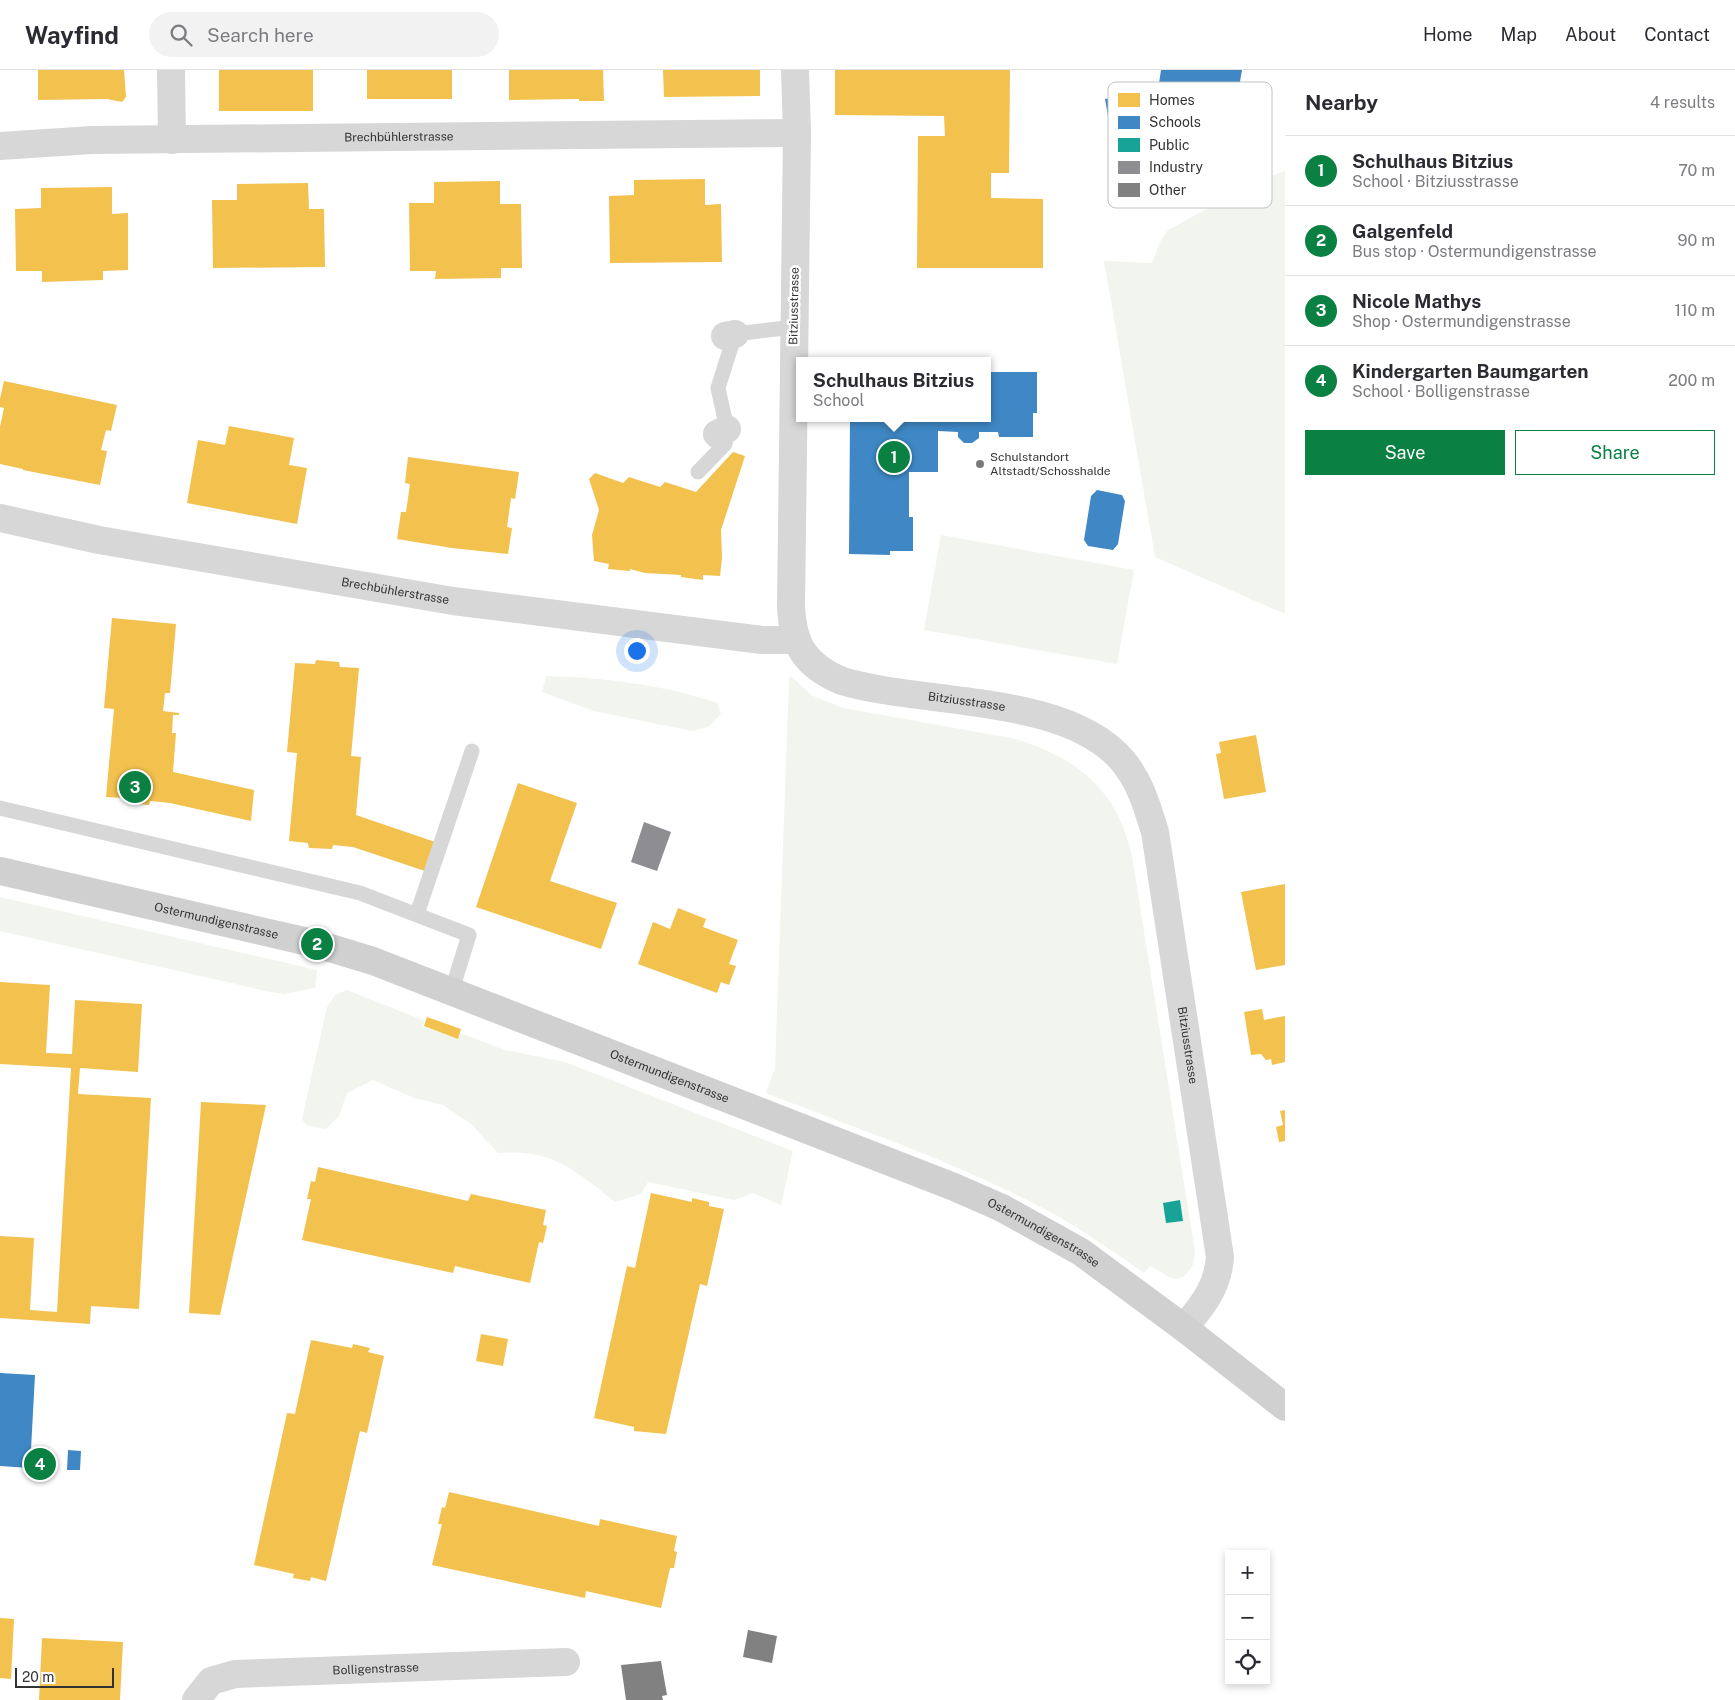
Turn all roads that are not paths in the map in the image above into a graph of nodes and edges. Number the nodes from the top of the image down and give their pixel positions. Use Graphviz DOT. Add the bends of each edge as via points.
graph roads {
  1 [pos="171,70"];
  2 [pos="795,70"];
  3 [pos="797,133"];
  4 [pos="172,140"];
  5 [pos="0,146"];
  6 [pos="794,327"];
  7 [pos="698,472"];
  8 [pos="0,518"];
  9 [pos="796,640"];
  10 [pos="472,751"];
  11 [pos="0,808"];
  12 [pos="0,871"];
  13 [pos="417,914"];
  14 [pos="452,990"];
  15 [pos="1184,1328"];
  16 [pos="1285,1406"];
  17 [pos="566,1662"];
  18 [pos="196,1700"];
  1 -- 4 [label="street"];
  2 -- 3 [label="street, Bitziusstrasse"];
  3 -- 4 [label="street, Brechbühlerstrasse"];
  3 -- 6 [label="street, Bitziusstrasse"];
  4 -- 5 [label="street, Brechbühlerstrasse" via="67,141"];
  6 -- 7 [label="lane" via="730,335 718,388 725,444"];
  6 -- 9 [label="street, Bitziusstrasse" via="790,607"];
  8 -- 9 [label="street, Brechbühlerstrasse" via="166,552 453,601 762,640"];
  9 -- 15 [label="street, Bitziusstrasse" via="812,664 842,681 1025,712 1080,729 1110,749 1142,791 1155,832 1220,1257 1212,1292"];
  10 -- 13 [label="lane"];
  11 -- 13 [label="lane" via="360,893"];
  12 -- 14 [label="main road, Ostermundigenstrasse" via="317,944"];
  13 -- 14 [label="lane" via="470,935"];
  14 -- 15 [label="main road, Ostermundigenstrasse" via="883,1158 1002,1208 1081,1252"];
  15 -- 16 [label="main road, Ostermundigenstrasse"];
  17 -- 18 [label="street, Bolligenstrasse" via="235,1674 211,1681"];
}
